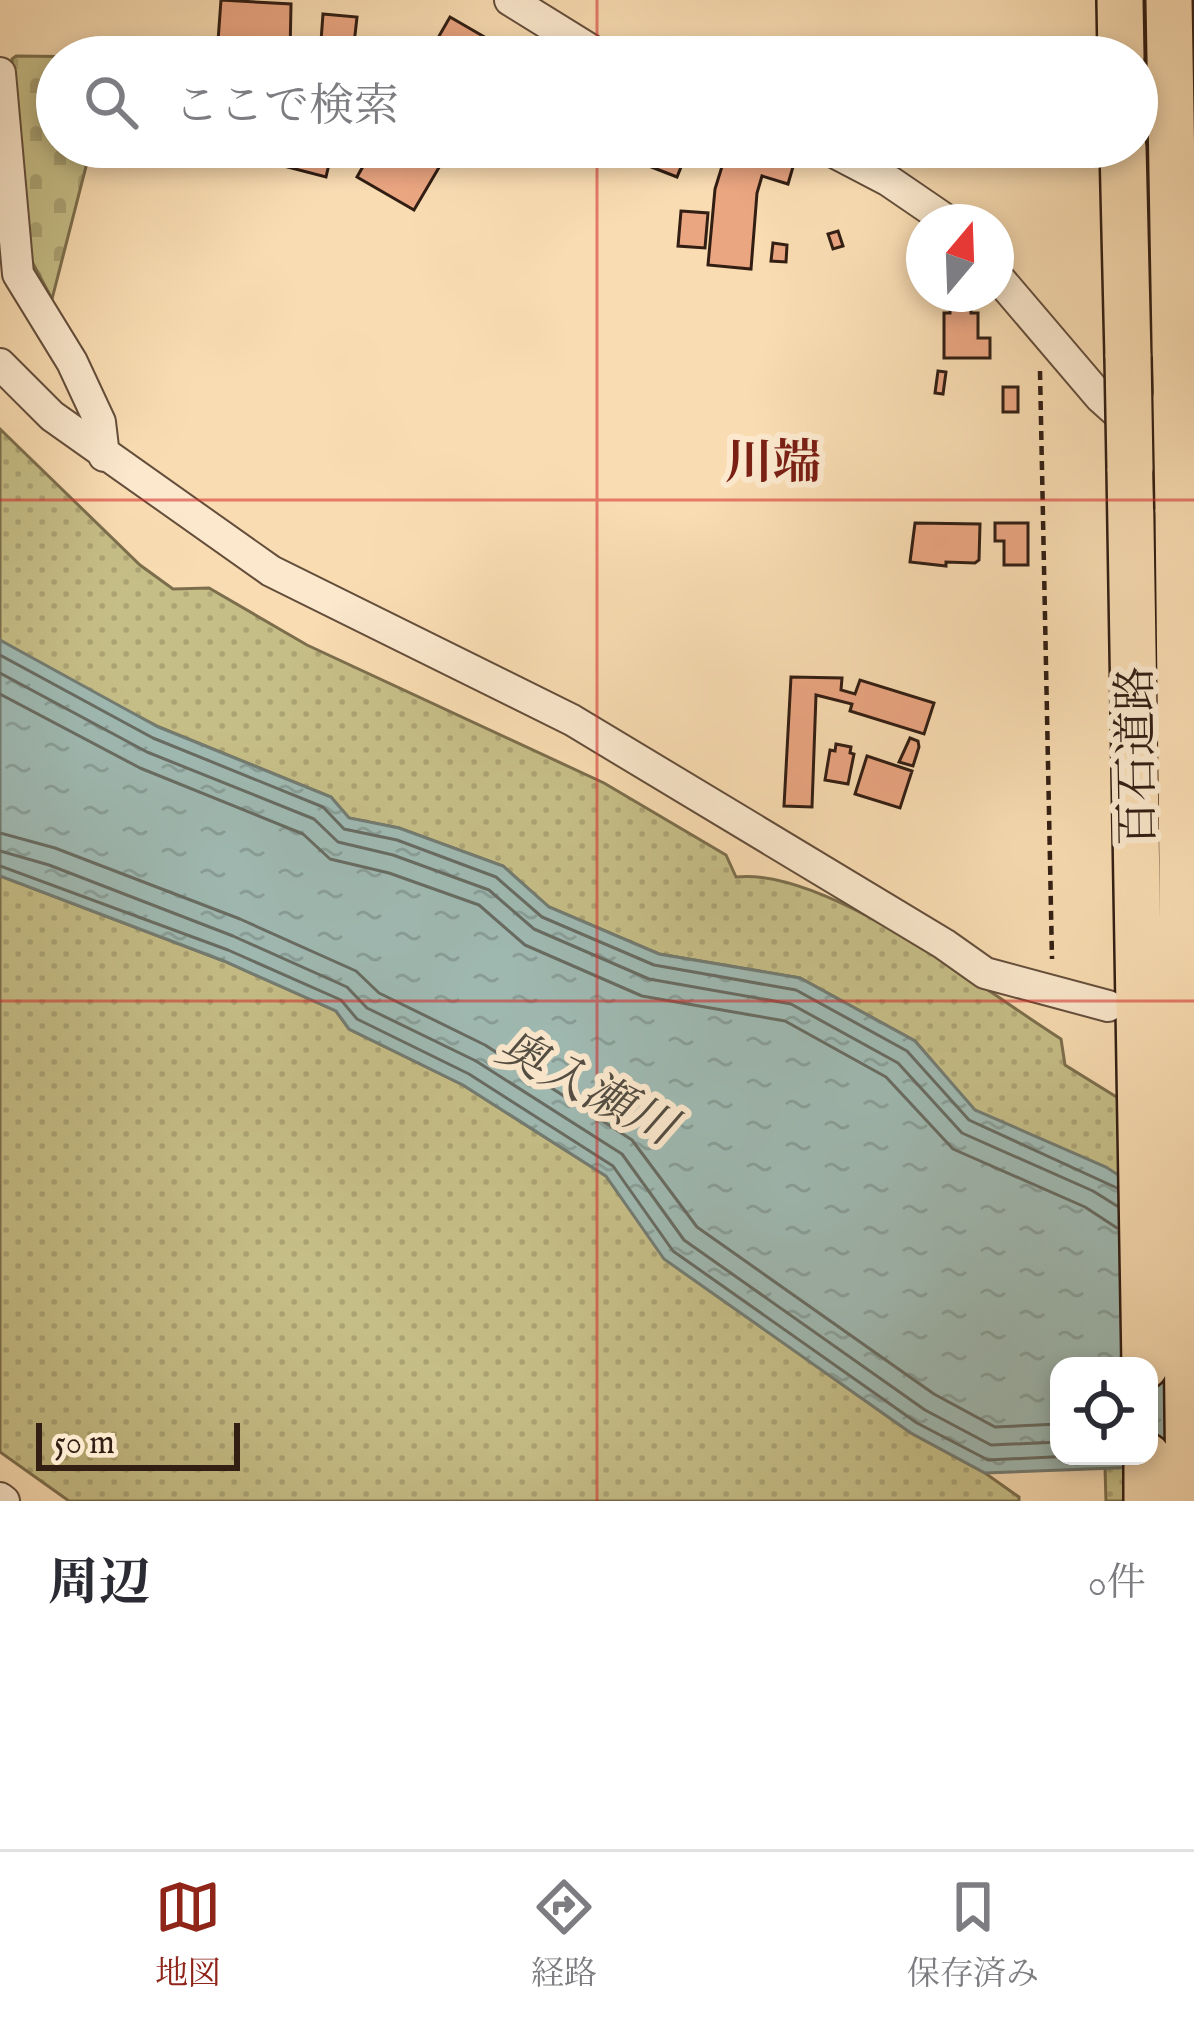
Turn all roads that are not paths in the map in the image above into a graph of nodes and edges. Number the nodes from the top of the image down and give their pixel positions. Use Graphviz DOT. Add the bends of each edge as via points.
graph roads {
  1 [pos="510,0"];
  2 [pos="1120,0"];
  3 [pos="1169,0"];
  4 [pos="568,36"];
  5 [pos="1121,36"];
  6 [pos="0,73"];
  7 [pos="864,168"];
  8 [pos="1123,168"];
  9 [pos="923,204"];
  10 [pos="1014,298"];
  11 [pos="0,364"];
  12 [pos="104,456"];
  13 [pos="1186,495"];
  14 [pos="1108,1006"];
  15 [pos="1145,1357"];
  16 [pos="1147,1465"];
  17 [pos="1148,1501"];
  18 [pos="1189,1501"];
  1 -- 4 [label="street"];
  2 -- 5 [label="highway"];
  3 -- 13 [label="highway, 百石道路, bridge" via="1176,398"];
  6 -- 12 [label="street" via="18,274 72,362 100,422"];
  7 -- 9 [label="street"];
  8 -- 15 [label="highway, 百石道路, bridge"];
  10 -- 13 [label="street"];
  11 -- 12 [label="street"];
  12 -- 14 [label="street" via="271,571 572,720 985,974"];
  13 -- 18 [label="highway, 百石道路"];
  16 -- 17 [label="highway"];
}
